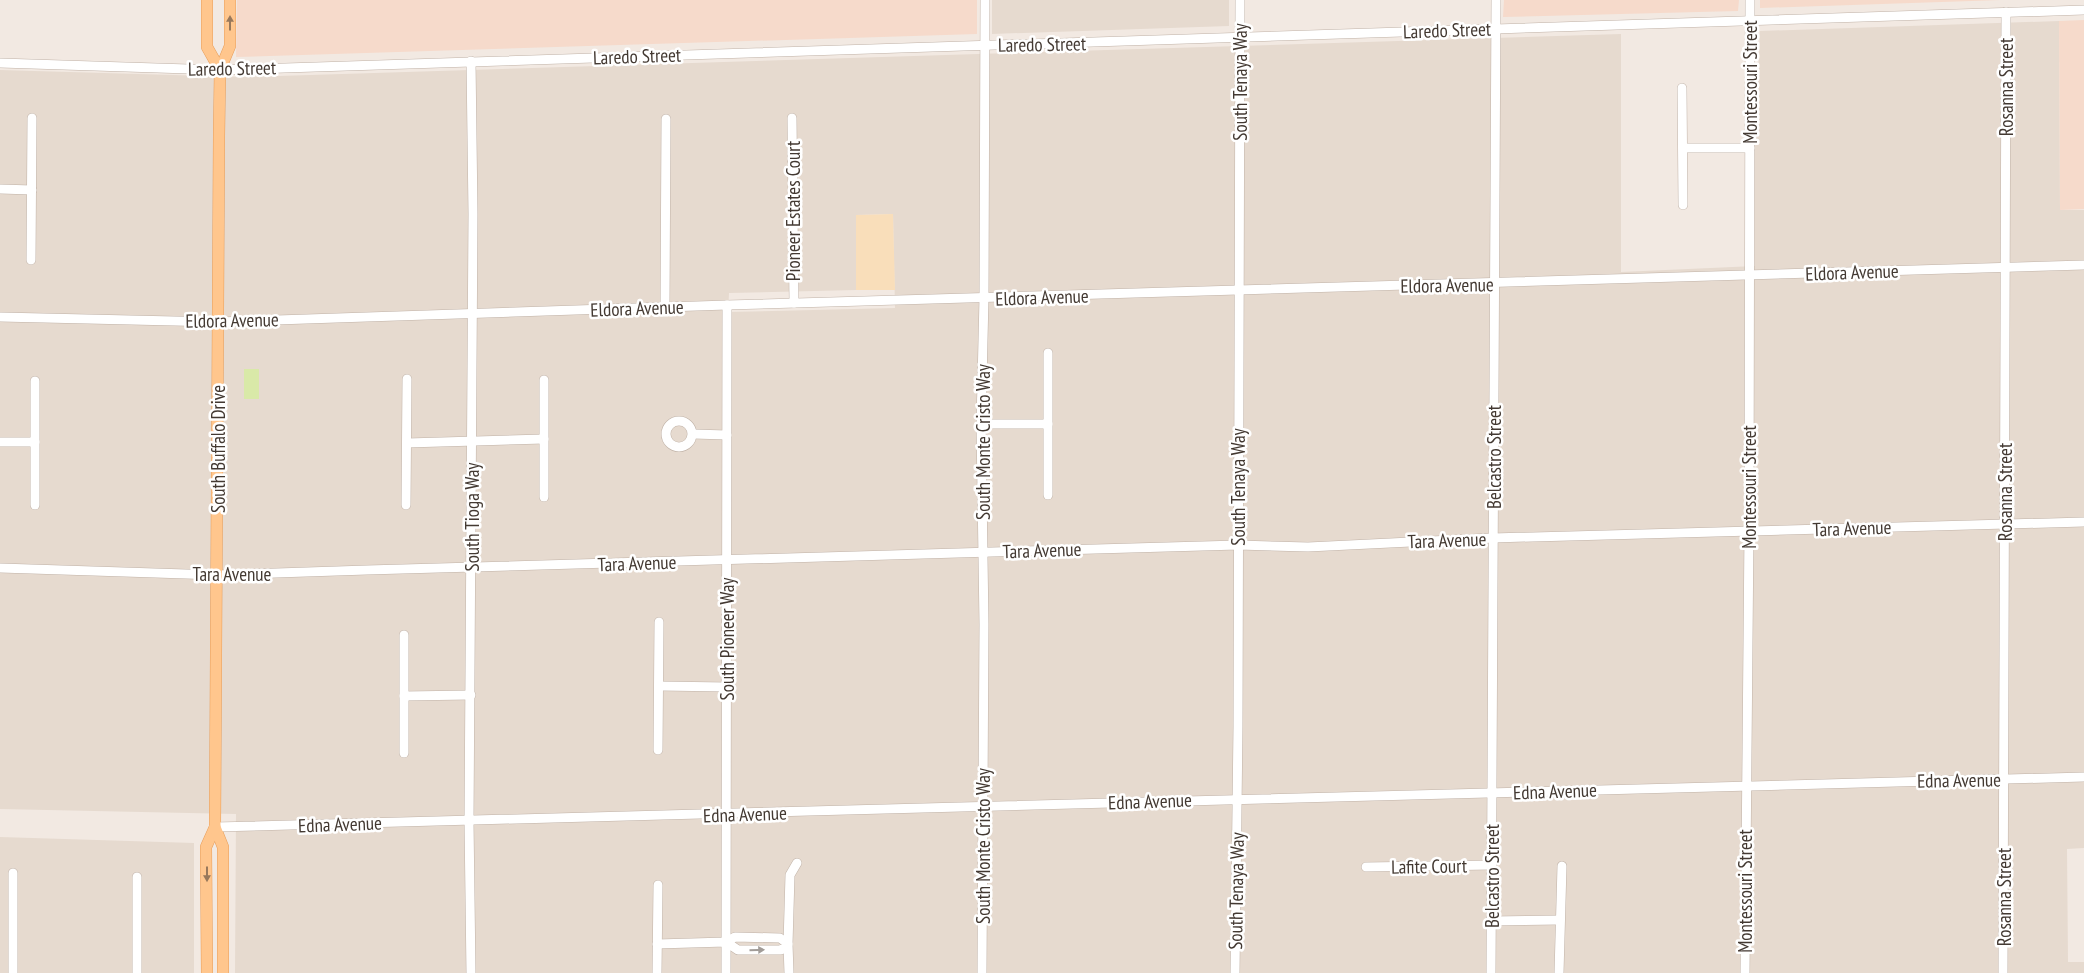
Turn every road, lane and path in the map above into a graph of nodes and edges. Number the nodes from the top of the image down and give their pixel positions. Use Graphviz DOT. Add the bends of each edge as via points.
graph roads {
  1 [pos="207,0"];
  2 [pos="230,0"];
  3 [pos="985,0"];
  4 [pos="1240,0"];
  5 [pos="1496,0"];
  6 [pos="1750,0"];
  7 [pos="2084,10"];
  8 [pos="2006,12"];
  9 [pos="1750,20"];
  10 [pos="1496,29"];
  11 [pos="1240,37"];
  12 [pos="984,45"];
  13 [pos="471,61"];
  14 [pos="0,63"];
  15 [pos="220,70"];
  16 [pos="1682,88"];
  17 [pos="32,118"];
  18 [pos="792,118"];
  19 [pos="666,119"];
  20 [pos="1683,148"];
  21 [pos="1750,148"];
  22 [pos="0,189"];
  23 [pos="32,190"];
  24 [pos="1683,206"];
  25 [pos="31,260"];
  26 [pos="2084,265"];
  27 [pos="2006,268"];
  28 [pos="1750,276"];
  29 [pos="1494,284"];
  30 [pos="1239,291"];
  31 [pos="984,298"];
  32 [pos="794,303"];
  33 [pos="727,305"];
  34 [pos="665,307"];
  35 [pos="473,313"];
  36 [pos="0,316"];
  37 [pos="218,322"];
  38 [pos="1048,353"];
  39 [pos="407,379"];
  40 [pos="544,380"];
  41 [pos="34,381"];
  42 [pos="982,424"];
  43 [pos="1048,424"];
  44 [pos="693,434"];
  45 [pos="727,435"];
  46 [pos="544,439"];
  47 [pos="472,441"];
  48 [pos="0,442"];
  49 [pos="34,442"];
  50 [pos="407,443"];
  51 [pos="1048,495"];
  52 [pos="544,497"];
  53 [pos="34,505"];
  54 [pos="406,505"];
  55 [pos="2084,522"];
  56 [pos="2005,524"];
  57 [pos="1749,531"];
  58 [pos="1494,538"];
  59 [pos="1238,545"];
  60 [pos="982,552"];
  61 [pos="727,560"];
  62 [pos="472,567"];
  63 [pos="0,568"];
  64 [pos="217,575"];
  65 [pos="659,622"];
  66 [pos="404,635"];
  67 [pos="659,686"];
  68 [pos="727,687"];
  69 [pos="471,695"];
  70 [pos="404,696"];
  71 [pos="658,750"];
  72 [pos="404,753"];
  73 [pos="2084,777"];
  74 [pos="2004,779"];
  75 [pos="1745,785"];
  76 [pos="1492,793"];
  77 [pos="1237,799"];
  78 [pos="982,807"];
  79 [pos="726,814"];
  80 [pos="470,821"];
  81 [pos="215,827"];
  82 [pos="797,863"];
  83 [pos="1492,865"];
  84 [pos="1562,866"];
  85 [pos="1366,867"];
  86 [pos="13,872"];
  87 [pos="138,877"];
  88 [pos="658,885"];
  89 [pos="1492,920"];
  90 [pos="1560,920"];
  91 [pos="726,942"];
  92 [pos="657,944"];
  93 [pos="788,944"];
  94 [pos="13,973"];
  95 [pos="137,973"];
  96 [pos="207,973"];
  97 [pos="223,973"];
  98 [pos="471,973"];
  99 [pos="657,973"];
  100 [pos="726,973"];
  101 [pos="789,973"];
  102 [pos="982,973"];
  103 [pos="1235,973"];
  104 [pos="1491,973"];
  105 [pos="1559,973"];
  106 [pos="1745,973"];
  107 [pos="2003,973"];
  1 -- 15 [label="main road, South Buffalo Drive" via="207,47"];
  15 -- 2 [label="main road, South Buffalo Drive, one-way" via="230,46"];
  3 -- 12 [label="street, South Monte Cristo Way"];
  4 -- 11 [label="street, South Tenaya Way"];
  5 -- 10 [label="street, Belcastro Street"];
  6 -- 9 [label="street, Montessouri Street"];
  7 -- 8 [label="street, Laredo Street"];
  8 -- 9 [label="street, Laredo Street"];
  8 -- 27 [label="street, Rosanna Street"];
  9 -- 10 [label="street, Laredo Street"];
  9 -- 21 [label="street, Montessouri Street"];
  10 -- 11 [label="street, Laredo Street"];
  10 -- 29 [label="street, Belcastro Street"];
  11 -- 12 [label="street, Laredo Street"];
  11 -- 30 [label="street, South Tenaya Way"];
  12 -- 13 [label="street, Laredo Street"];
  12 -- 31 [label="street, South Monte Cristo Way"];
  13 -- 15 [label="street, Laredo Street"];
  13 -- 35 [label="street, South Tioga Way"];
  14 -- 15 [label="street, Laredo Street"];
  15 -- 37 [label="main road, South Buffalo Drive"];
  16 -- 20 [label="street"];
  17 -- 23 [label="street"];
  18 -- 32 [label="street, Pioneer Estates Court"];
  19 -- 34 [label="street"];
  20 -- 21 [label="street"];
  20 -- 24 [label="street"];
  21 -- 28 [label="street, Montessouri Street"];
  22 -- 23 [label="street"];
  23 -- 25 [label="street"];
  26 -- 27 [label="street, Eldora Avenue"];
  27 -- 28 [label="street, Eldora Avenue"];
  27 -- 56 [label="street, Rosanna Street"];
  28 -- 29 [label="street, Eldora Avenue"];
  28 -- 57 [label="street, Montessouri Street"];
  29 -- 30 [label="street, Eldora Avenue"];
  29 -- 58 [label="street, Belcastro Street"];
  30 -- 31 [label="street, Eldora Avenue"];
  30 -- 59 [label="street, South Tenaya Way"];
  31 -- 32 [label="street, Eldora Avenue"];
  31 -- 42 [label="street, South Monte Cristo Way"];
  32 -- 33 [label="street, Eldora Avenue"];
  33 -- 34 [label="street, Eldora Avenue"];
  33 -- 45 [label="street, South Pioneer Way"];
  34 -- 35 [label="street, Eldora Avenue"];
  35 -- 37 [label="street, Eldora Avenue"];
  35 -- 47 [label="street, South Tioga Way"];
  36 -- 37 [label="street, Eldora Avenue"];
  37 -- 64 [label="main road, South Buffalo Drive"];
  38 -- 43 [label="street"];
  39 -- 50 [label="street"];
  40 -- 46 [label="street"];
  41 -- 49 [label="street"];
  42 -- 43 [label="street"];
  42 -- 60 [label="street, South Monte Cristo Way"];
  43 -- 51 [label="street"];
  44 -- 45 [label="street"];
  45 -- 61 [label="street, South Pioneer Way"];
  46 -- 47 [label="street"];
  46 -- 52 [label="street"];
  47 -- 50 [label="street"];
  47 -- 62 [label="street, South Tioga Way"];
  48 -- 49 [label="street"];
  49 -- 53 [label="street"];
  50 -- 54 [label="street"];
  55 -- 56 [label="street, Tara Avenue"];
  56 -- 57 [label="street, Tara Avenue"];
  56 -- 74 [label="street, Rosanna Street"];
  57 -- 58 [label="street, Tara Avenue"];
  57 -- 75 [label="street, Montessouri Street"];
  58 -- 59 [label="street, Tara Avenue" via="1308,547"];
  58 -- 76 [label="street, Belcastro Street"];
  59 -- 60 [label="street, Tara Avenue"];
  59 -- 77 [label="street, South Tenaya Way"];
  60 -- 61 [label="street, Tara Avenue"];
  60 -- 78 [label="street, South Monte Cristo Way"];
  61 -- 62 [label="street, Tara Avenue"];
  61 -- 68 [label="street, South Pioneer Way"];
  62 -- 64 [label="street, Tara Avenue"];
  62 -- 69 [label="street, South Tioga Way"];
  63 -- 64 [label="street, Tara Avenue"];
  64 -- 81 [label="main road, South Buffalo Drive"];
  65 -- 67 [label="street"];
  66 -- 70 [label="street"];
  67 -- 68 [label="street"];
  67 -- 71 [label="street"];
  68 -- 79 [label="street, South Pioneer Way"];
  69 -- 70 [label="street"];
  69 -- 80 [label="street, South Tioga Way"];
  70 -- 72 [label="street"];
  73 -- 74 [label="street, Edna Avenue"];
  74 -- 75 [label="street, Edna Avenue"];
  74 -- 107 [label="street, Rosanna Street"];
  75 -- 76 [label="street, Edna Avenue"];
  75 -- 106 [label="street, Montessouri Street"];
  76 -- 77 [label="street, Edna Avenue"];
  76 -- 83 [label="street, Belcastro Street"];
  77 -- 78 [label="street, Edna Avenue"];
  77 -- 103 [label="street, South Tenaya Way"];
  78 -- 79 [label="street, Edna Avenue"];
  78 -- 102 [label="street, South Monte Cristo Way"];
  79 -- 80 [label="street, Edna Avenue"];
  79 -- 91 [label="street, South Pioneer Way"];
  80 -- 81 [label="street, Edna Avenue"];
  80 -- 98 [label="street, South Tioga Way"];
  81 -- 96 [label="main road, South Buffalo Drive, one-way" via="206,847"];
  81 -- 97 [label="main road, South Buffalo Drive" via="223,847"];
  82 -- 93 [label="street" via="790,876"];
  83 -- 85 [label="street, Lafite Court"];
  83 -- 89 [label="street, Belcastro Street"];
  84 -- 90 [label="street"];
  86 -- 94 [label="street"];
  87 -- 95 [label="street"];
  88 -- 92 [label="street"];
  89 -- 90 [label="street"];
  89 -- 104 [label="street, Belcastro Street"];
  90 -- 105 [label="street"];
  91 -- 92 [label="street"];
  91 -- 93 [label="street" via="735,937 780,938"];
  91 -- 93 [label="street, one-way" via="738,950 782,950"];
  91 -- 100 [label="street, South Pioneer Way"];
  92 -- 99 [label="street"];
  93 -- 101 [label="street"];
}
